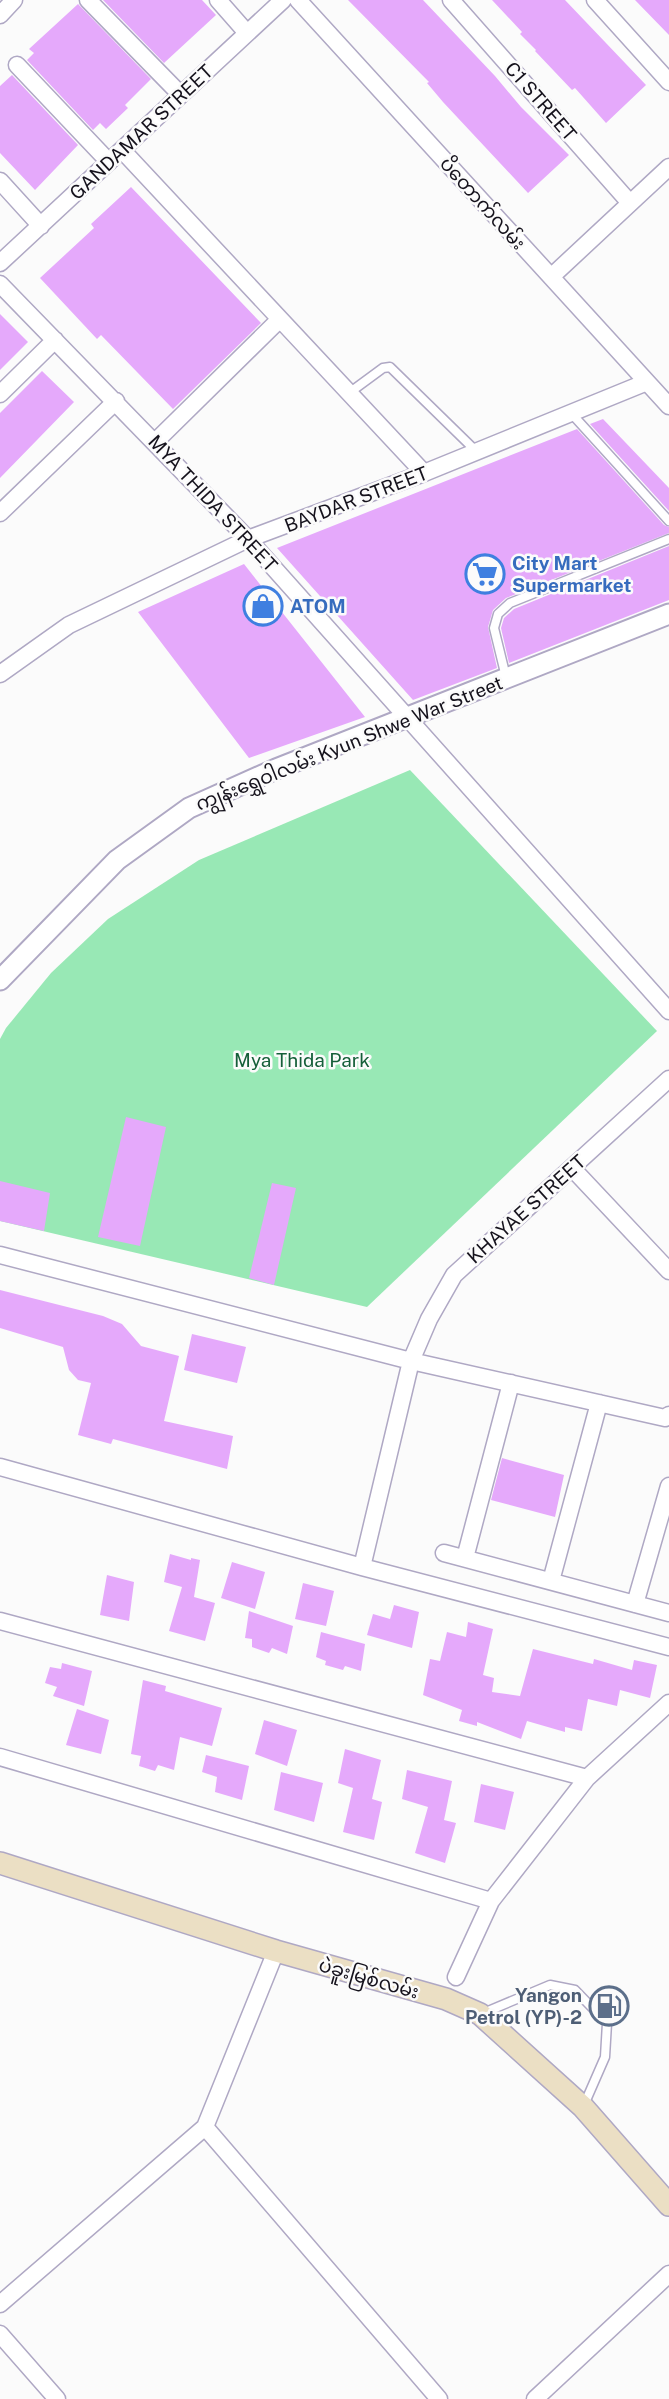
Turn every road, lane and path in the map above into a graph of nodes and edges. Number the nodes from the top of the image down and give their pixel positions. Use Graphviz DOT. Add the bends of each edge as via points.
graph roads {
  1 [pos="14,0"];
  2 [pos="88,0"];
  3 [pos="218,0"];
  4 [pos="283,0"];
  5 [pos="298,0"];
  6 [pos="451,0"];
  7 [pos="595,0"];
  8 [pos="0,15"];
  9 [pos="247,33"];
  10 [pos="17,65"];
  11 [pos="669,82"];
  12 [pos="181,95"];
  13 [pos="122,150"];
  14 [pos="109,162"];
  15 [pos="669,167"];
  16 [pos="0,181"];
  17 [pos="630,203"];
  18 [pos="41,226"];
  19 [pos="0,263"];
  20 [pos="551,277"];
  21 [pos="0,285"];
  22 [pos="280,319"];
  23 [pos="55,340"];
  24 [pos="647,382"];
  25 [pos="349,393"];
  26 [pos="0,394"];
  27 [pos="116,401"];
  28 [pos="669,406"];
  29 [pos="571,413"];
  30 [pos="155,442"];
  31 [pos="477,452"];
  32 [pos="424,473"];
  33 [pos="0,513"];
  34 [pos="669,521"];
  35 [pos="248,539"];
  36 [pos="669,539"];
  37 [pos="669,614"];
  38 [pos="0,674"];
  39 [pos="507,679"];
  40 [pos="410,718"];
  41 [pos="0,980"];
  42 [pos="669,1011"];
  43 [pos="669,1079"];
  44 [pos="572,1168"];
  45 [pos="0,1255"];
  46 [pos="669,1271"];
  47 [pos="411,1361"];
  48 [pos="511,1383"];
  49 [pos="599,1403"];
  50 [pos="668,1418"];
  51 [pos="0,1467"];
  52 [pos="669,1486"];
  53 [pos="444,1553"];
  54 [pos="465,1558"];
  55 [pos="362,1567"];
  56 [pos="551,1581"];
  57 [pos="635,1604"];
  58 [pos="669,1613"];
  59 [pos="0,1621"];
  60 [pos="669,1647"];
  61 [pos="669,1703"];
  62 [pos="0,1758"];
  63 [pos="587,1778"];
  64 [pos="0,1863"];
  65 [pos="491,1901"];
  66 [pos="275,1951"];
  67 [pos="456,1977"];
  68 [pos="480,2014"];
  69 [pos="583,2107"];
  70 [pos="205,2127"];
  71 [pos="669,2205"];
  72 [pos="669,2274"];
  73 [pos="0,2304"];
  74 [pos="0,2334"];
  75 [pos="57,2399"];
  76 [pos="439,2399"];
  77 [pos="535,2399"];
  1 -- 8 [label="street"];
  2 -- 12 [label="street"];
  3 -- 9 [label="street"];
  4 -- 9 [label="street, GANDAMAR STREET"];
  5 -- 20 [label="street, ပိတောက်လမ်း"];
  6 -- 17 [label="street, C1 STREET"];
  7 -- 11 [label="street"];
  9 -- 12 [label="street, GANDAMAR STREET"];
  10 -- 14 [label="street"];
  12 -- 13 [label="street, GANDAMAR STREET"];
  13 -- 14 [label="street, GANDAMAR STREET"];
  13 -- 22 [label="street"];
  14 -- 18 [label="street, GANDAMAR STREET"];
  15 -- 17 [label="street"];
  16 -- 18 [label="street"];
  17 -- 20 [label="street"];
  18 -- 19 [label="street, GANDAMAR STREET"];
  20 -- 24 [label="street, ပိတောက်လမ်း"];
  21 -- 23 [label="street, MYA THIDA STREET"];
  22 -- 25 [label="street"];
  22 -- 30 [label="street"];
  23 -- 26 [label="street"];
  23 -- 27 [label="street, MYA THIDA STREET"];
  24 -- 28 [label="street, ပိတောက်လမ်း"];
  24 -- 29 [label="street, BAYDAR STREET"];
  25 -- 31 [label="lane" via="383,368 390,368"];
  25 -- 32 [label="street"];
  27 -- 30 [label="street, MYA THIDA STREET"];
  27 -- 33 [label="street"];
  29 -- 31 [label="street, BAYDAR STREET"];
  29 -- 34 [label="lane"];
  30 -- 35 [label="street, MYA THIDA STREET"];
  31 -- 32 [label="street, BAYDAR STREET"];
  32 -- 35 [label="street, BAYDAR STREET"];
  35 -- 38 [label="street, BAYDAR STREET" via="69,625"];
  35 -- 40 [label="street, MYA THIDA STREET"];
  36 -- 39 [label="lane" via="510,603 498,614 494,628"];
  37 -- 39 [label="street, ကျွန်းရွှေဝါလမ်း Kyun Shwe War Street"];
  39 -- 40 [label="street, ကျွန်းရွှေဝါလမ်း Kyun Shwe War Street"];
  40 -- 41 [label="street, ကျွန်းရွှေဝါလမ်း Kyun Shwe War Street" via="189,808 117,860"];
  40 -- 42 [label="street, MYA THIDA STREET"];
  43 -- 44 [label="street, KHAYAE STREET"];
  44 -- 46 [label="street"];
  44 -- 47 [label="street, KHAYAE STREET" via="454,1275"];
  45 -- 47 [label="street"];
  47 -- 48 [label="street"];
  47 -- 55 [label="street, KHAYAE STREET"];
  48 -- 49 [label="street"];
  48 -- 54 [label="street"];
  49 -- 50 [label="street"];
  49 -- 56 [label="street"];
  51 -- 55 [label="street"];
  52 -- 57 [label="street"];
  53 -- 54 [label="street"];
  54 -- 56 [label="street"];
  55 -- 60 [label="street"];
  56 -- 57 [label="street"];
  57 -- 58 [label="street"];
  59 -- 63 [label="street"];
  61 -- 63 [label="street"];
  62 -- 65 [label="street"];
  63 -- 65 [label="street"];
  64 -- 66 [label="main road, ပဲခူးမြစ်လမ်း"];
  65 -- 67 [label="street"];
  66 -- 68 [label="main road, ပဲခူးမြစ်လမ်း" via="446,1999"];
  66 -- 70 [label="street"];
  68 -- 69 [label="main road, ပဲခူးမြစ်လမ်း"];
  68 -- 69 [label="lane" via="550,1985 575,1990 607,2023 605,2057"];
  69 -- 71 [label="main road, ပဲခူးမြစ်လမ်း"];
  70 -- 73 [label="street"];
  70 -- 76 [label="street"];
  72 -- 77 [label="street"];
  74 -- 75 [label="street"];
}
